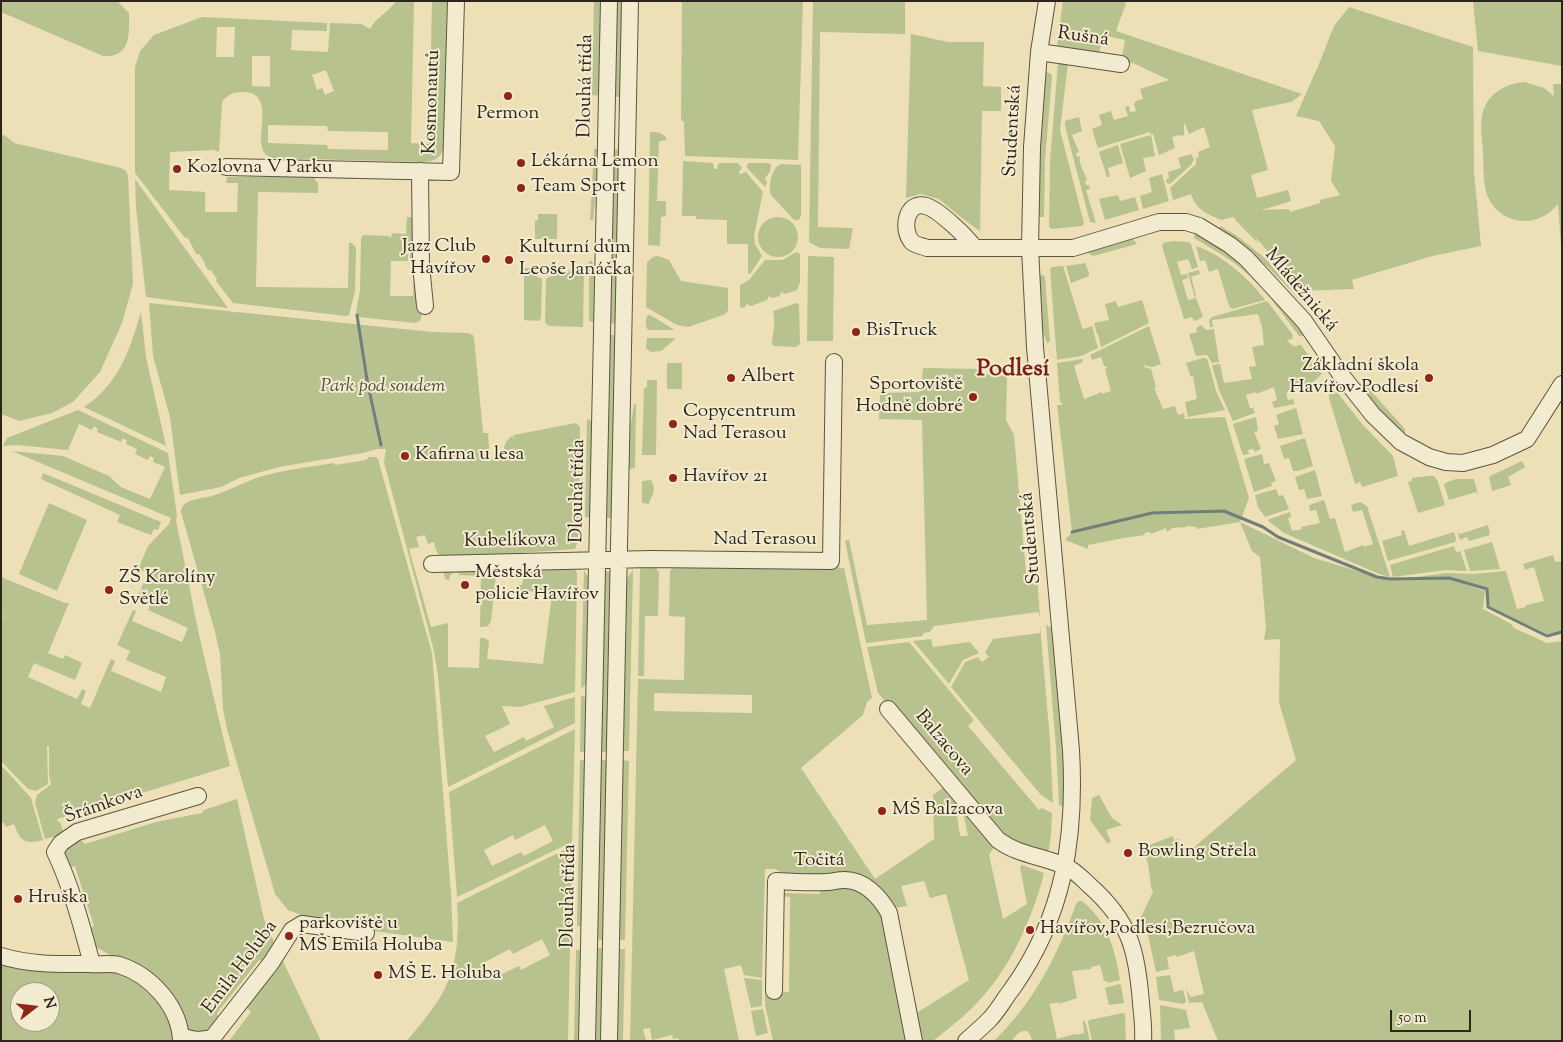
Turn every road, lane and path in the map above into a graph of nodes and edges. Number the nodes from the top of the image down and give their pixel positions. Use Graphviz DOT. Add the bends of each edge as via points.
graph roads {
  1 [pos="456,1"];
  2 [pos="609,1"];
  3 [pos="630,1"];
  4 [pos="1047,1"];
  5 [pos="1039,52"];
  6 [pos="1121,64"];
  7 [pos="226,167"];
  8 [pos="420,171"];
  9 [pos="974,247"];
  10 [pos="1030,248"];
  11 [pos="425,306"];
  12 [pos="834,362"];
  13 [pos="1562,384"];
  14 [pos="598,560"];
  15 [pos="618,560"];
  16 [pos="432,564"];
  17 [pos="888,709"];
  18 [pos="198,796"];
  19 [pos="1066,867"];
  20 [pos="366,933"];
  21 [pos="1,956"];
  22 [pos="92,964"];
  23 [pos="774,991"];
  24 [pos="181,1038"];
  25 [pos="211,1039"];
  26 [pos="587,1041"];
  27 [pos="609,1041"];
  28 [pos="914,1041"];
  29 [pos="966,1041"];
  30 [pos="1143,1041"];
  1 -- 8 [label="street, Kosmonautů" via="451,172"];
  2 -- 14 [label="street, Dlouhá třída"];
  3 -- 15 [label="street"];
  4 -- 5 [label="street, Studentská"];
  5 -- 6 [label="street, Rušná"];
  5 -- 10 [label="street, Studentská" via="1032,147"];
  7 -- 8 [label="street, Kosmonautů"];
  8 -- 11 [label="street, Kosmonautů"];
  9 -- 10 [label="street, Mládežnická"];
  10 -- 13 [label="street, Mládežnická" via="1073,248 1159,222 1186,222 1199,226 1246,258 1304,321 1339,372 1401,442 1446,462 1463,463 1493,455 1527,440"];
  10 -- 19 [label="street, Studentská" via="1035,347 1072,773"];
  12 -- 15 [label="street, Nad Terasou" via="831,561"];
  14 -- 15 [label="street, Kubelíkova"];
  14 -- 16 [label="street, Kubelíkova"];
  14 -- 26 [label="street, Dlouhá třída"];
  15 -- 27 [label="street"];
  17 -- 19 [label="street, Balzacova" via="998,840 1020,852"];
  18 -- 22 [label="street, Šrámkova" via="77,832 61,842 55,852"];
  19 -- 29 [label="street, Studentská" via="1050,921 1025,971 990,1019"];
  19 -- 30 [label="street, Balzacova" via="1107,900 1122,922 1134,951"];
  20 -- 25 [label="street, Emila Holuba" via="302,924 292,930 272,963"];
  21 -- 22 [label="street" via="36,963"];
  22 -- 24 [label="street" via="119,965 146,979 161,992 173,1010"];
  23 -- 28 [label="street, Točitá" via="776,881 854,882 873,892 889,913"];
  24 -- 25 [label="street"];
}
